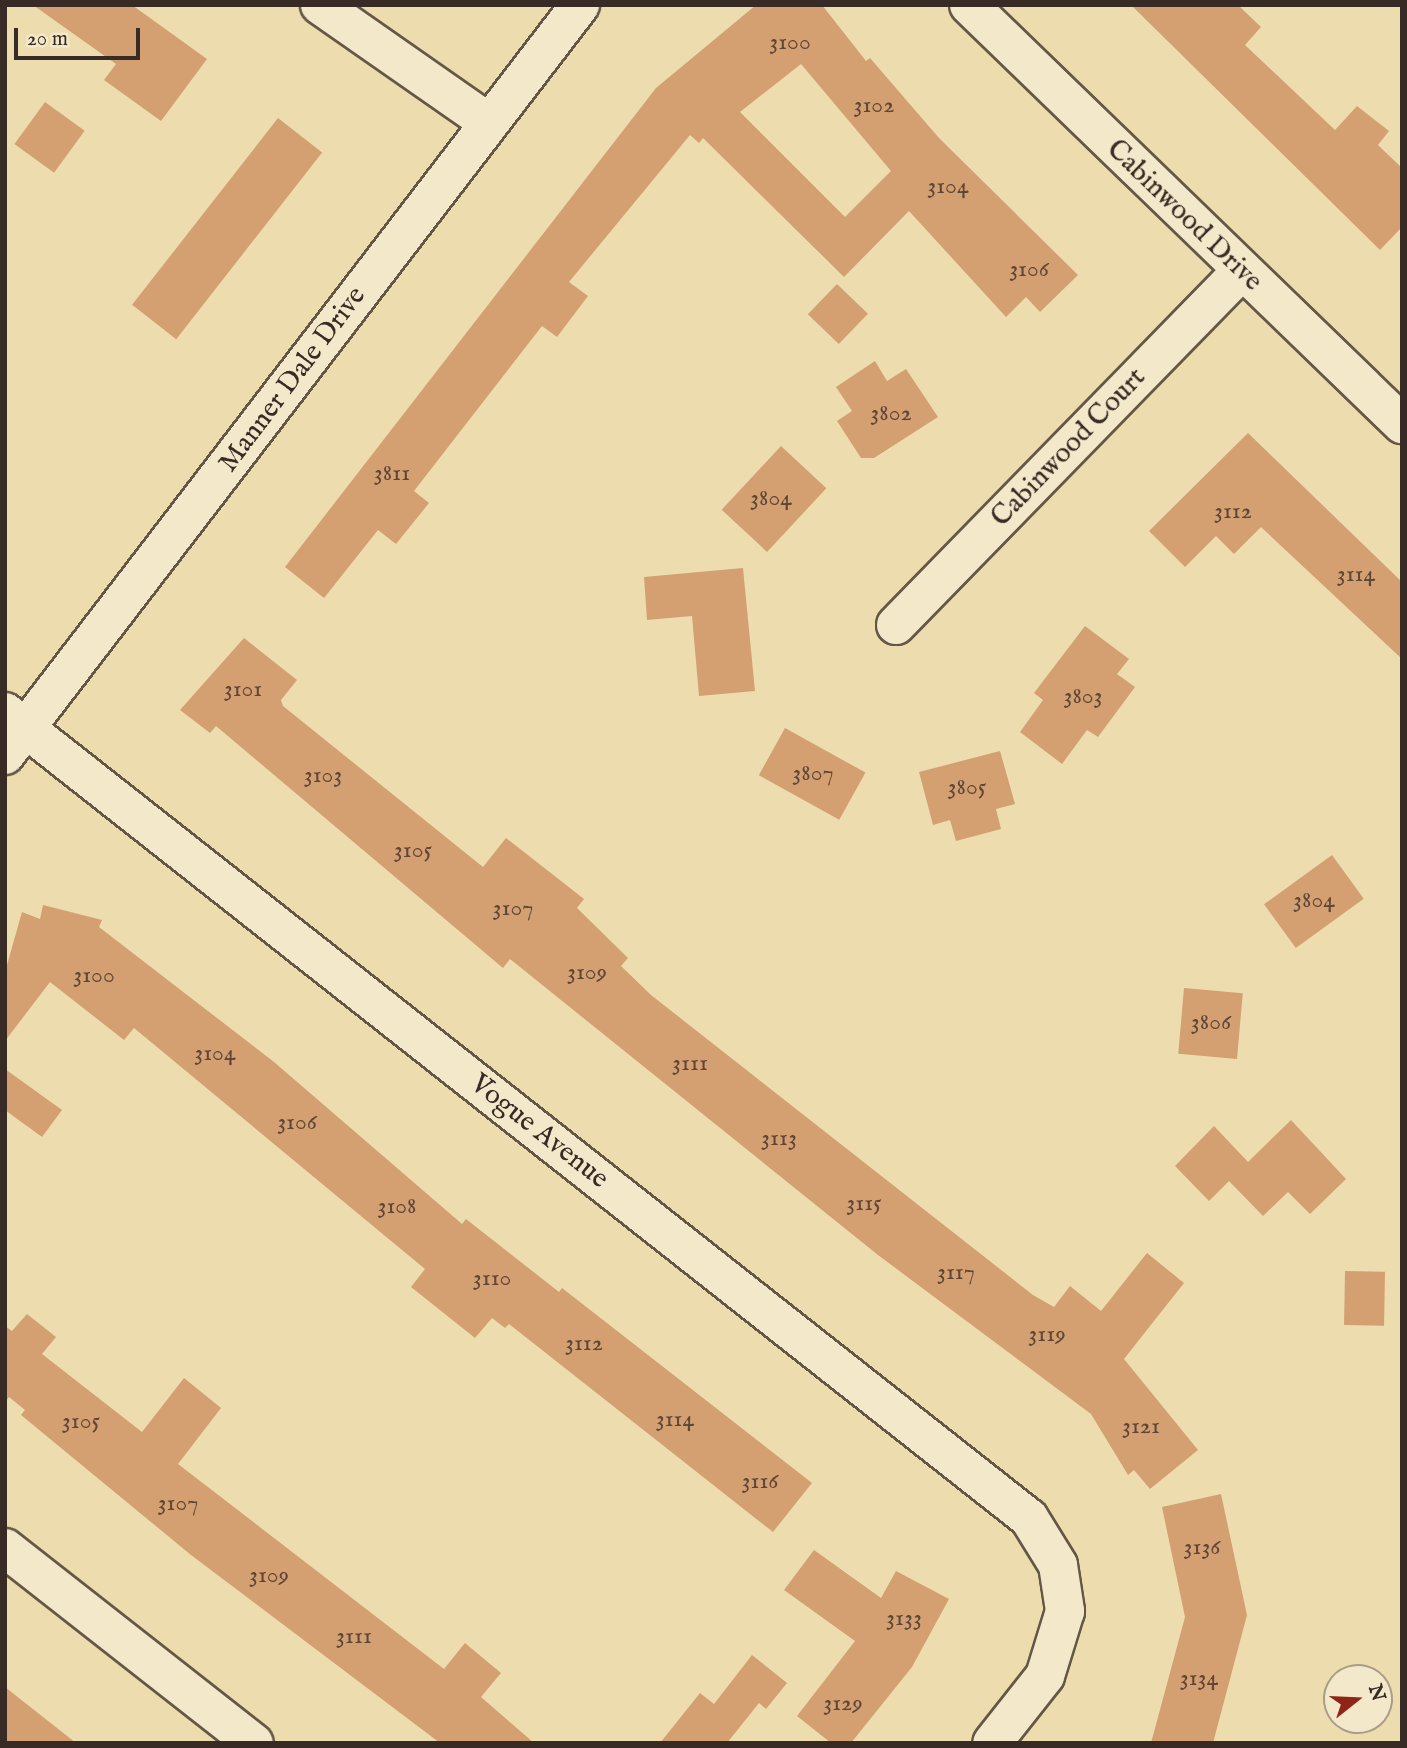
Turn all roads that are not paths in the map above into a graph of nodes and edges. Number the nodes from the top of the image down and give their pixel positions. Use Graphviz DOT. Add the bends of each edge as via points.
graph roads {
  1 [pos="320,5"];
  2 [pos="580,5"];
  3 [pos="970,5"];
  4 [pos="489,123"];
  5 [pos="1242,270"];
  6 [pos="1402,424"];
  7 [pos="896,625"];
  8 [pos="12,731"];
  9 [pos="5,1548"];
  10 [pos="254,1743"];
  11 [pos="992,1743"];
  1 -- 4 [label="street"];
  2 -- 4 [label="street, Manner Dale Drive"];
  3 -- 5 [label="street, Cabinwood Drive"];
  4 -- 8 [label="street, Manner Dale Drive"];
  5 -- 6 [label="street, Cabinwood Drive"];
  5 -- 7 [label="street, Cabinwood Court"];
  8 -- 11 [label="street, Vogue Avenue" via="1029,1518 1058,1565 1065,1611 1059,1645 1045,1676"];
  9 -- 10 [label="street"];
}
